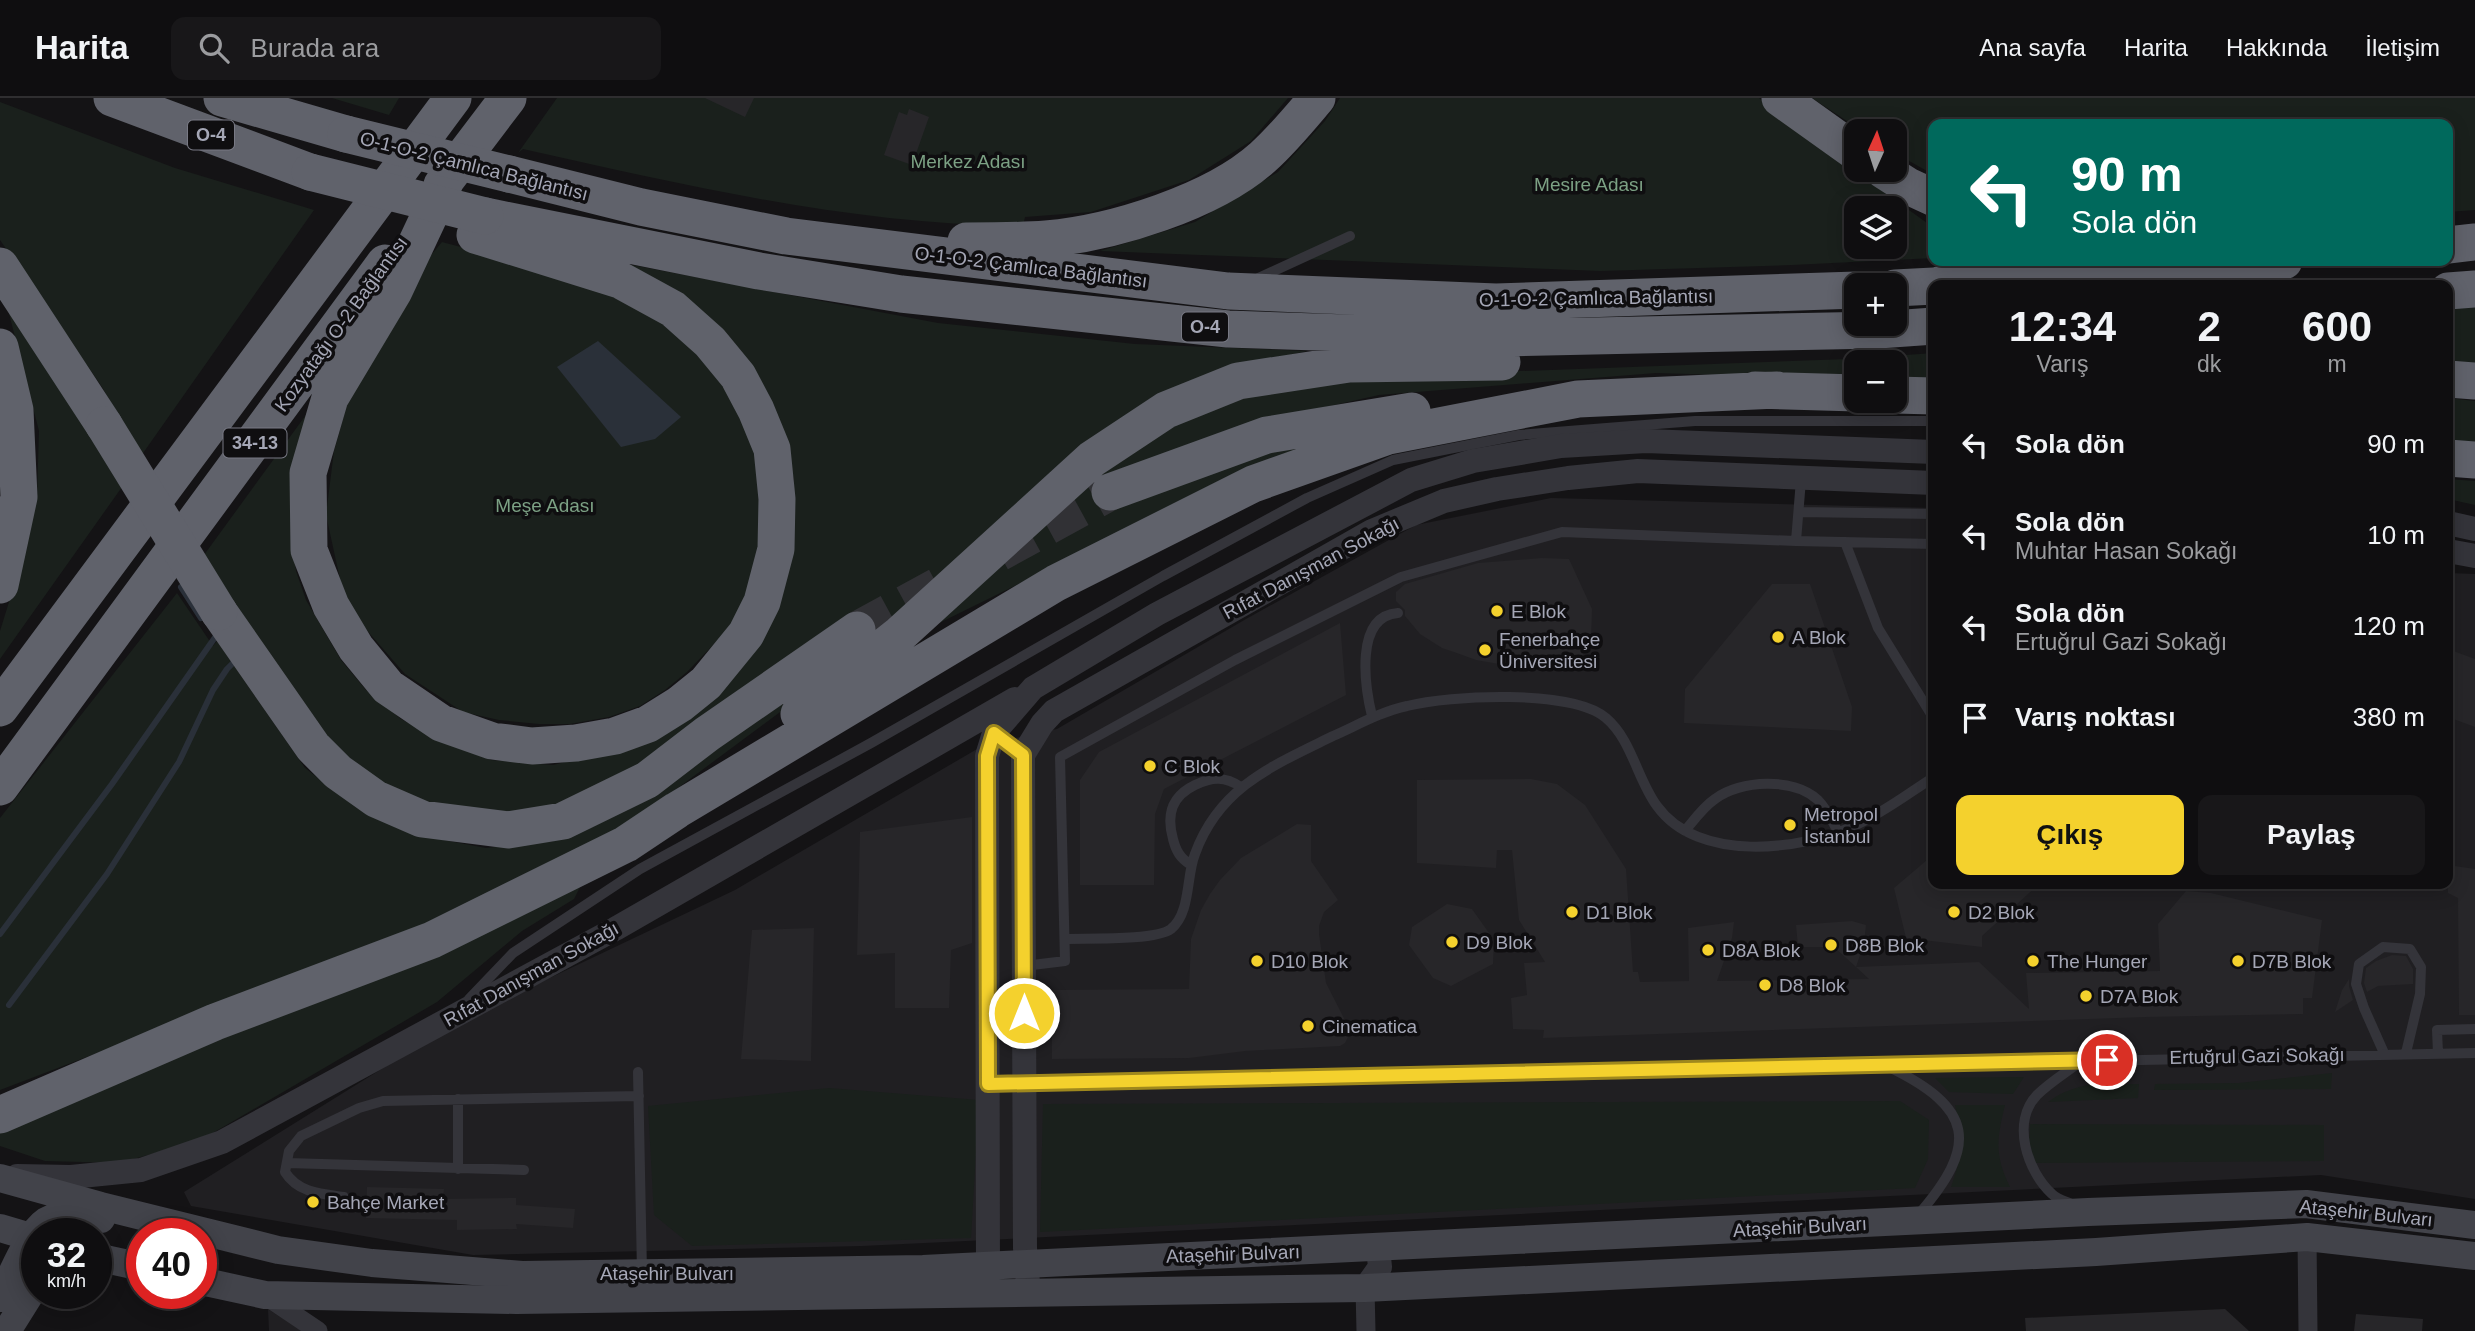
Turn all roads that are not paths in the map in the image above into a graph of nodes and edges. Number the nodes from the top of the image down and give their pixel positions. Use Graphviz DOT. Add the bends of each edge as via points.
graph roads {
  1 [pos="112,98"];
  2 [pos="222,98"];
  3 [pos="260,98"];
  4 [pos="423,98"];
  5 [pos="453,98"];
  6 [pos="1317,98"];
  7 [pos="1780,98"];
  8 [pos="507,99"];
  9 [pos="346,134"];
  10 [pos="1844,144"];
  11 [pos="509,174"];
  12 [pos="447,178"];
  13 [pos="1902,182"];
  14 [pos="1928,195"];
  15 [pos="480,226"];
  16 [pos="1350,236"];
  17 [pos="2475,242"];
  18 [pos="2453,244"];
  19 [pos="0,266"];
  20 [pos="2234,266"];
  21 [pos="2032,280"];
  22 [pos="1928,286"];
  23 [pos="1907,287"];
  24 [pos="2475,289"];
  25 [pos="1844,290"];
  26 [pos="1228,291"];
  27 [pos="2453,291"];
  28 [pos="1928,326"];
  29 [pos="1928,341"];
  30 [pos="0,346"];
  31 [pos="2453,379"];
  32 [pos="2475,381"];
  33 [pos="1777,390"];
  34 [pos="1844,393"];
  35 [pos="1907,395"];
  36 [pos="1928,396"];
  37 [pos="1928,421"];
  38 [pos="1928,452"];
  39 [pos="2453,458"];
  40 [pos="2475,460"];
  41 [pos="1801,478"];
  42 [pos="1928,483"];
  43 [pos="1110,492"];
  44 [pos="1799,512"];
  45 [pos="1928,514"];
  46 [pos="2453,524"];
  47 [pos="2475,529"];
  48 [pos="1796,541"];
  49 [pos="1845,542"];
  50 [pos="1928,544"];
  51 [pos="2453,552"];
  52 [pos="2475,556"];
  53 [pos="0,585"];
  54 [pos="73,607"];
  55 [pos="1398,614"];
  56 [pos="857,630"];
  57 [pos="1033,688"];
  58 [pos="0,708"];
  59 [pos="1928,709"];
  60 [pos="1372,716"];
  61 [pos="961,730"];
  62 [pos="994,733"];
  63 [pos="1023,755"];
  64 [pos="1928,781"];
  65 [pos="0,787"];
  66 [pos="1241,787"];
  67 [pos="677,810"];
  68 [pos="1685,831"];
  69 [pos="1838,832"];
  70 [pos="1191,865"];
  71 [pos="1065,939"];
  72 [pos="1023,966"];
  73 [pos="453,1016"];
  74 [pos="2475,1029"];
  75 [pos="2384,1053"];
  76 [pos="2406,1053"];
  77 [pos="2438,1053"];
  78 [pos="2475,1053"];
  79 [pos="2082,1060"];
  80 [pos="1885,1065"];
  81 [pos="638,1072"];
  82 [pos="988,1084"];
  83 [pos="1024,1084"];
  84 [pos="639,1096"];
  85 [pos="458,1099"];
  86 [pos="0,1115"];
  87 [pos="287,1163"];
  88 [pos="458,1169"];
  89 [pos="524,1170"];
  90 [pos="8,1180"];
  91 [pos="344,1197"];
  92 [pos="2306,1204"];
  93 [pos="2088,1212"];
  94 [pos="60,1218"];
  95 [pos="1912,1221"];
  96 [pos="2475,1225"];
  97 [pos="0,1228"];
  98 [pos="21,1235"];
  99 [pos="2306,1237"];
  100 [pos="217,1242"];
  101 [pos="1378,1248"];
  102 [pos="278,1250"];
  103 [pos="2475,1256"];
  104 [pos="21,1262"];
  105 [pos="1028,1263"];
  106 [pos="988,1265"];
  107 [pos="642,1273"];
  108 [pos="217,1284"];
  109 [pos="1365,1288"];
  110 [pos="988,1293"];
  111 [pos="1029,1293"];
  112 [pos="265,1295"];
  113 [pos="0,1298"];
  114 [pos="21,1309"];
  115 [pos="2305,1327"];
  116 [pos="7,1331"];
  117 [pos="318,1331"];
  118 [pos="1366,1331"];
  1 -- 15 [label="highway, O-4, bridge" via="310,172"];
  2 -- 9 [label="highway, O-1-O-2 Çamlıca Bağlantısı / O-4"];
  3 -- 9 [label="highway"];
  4 -- 54 [label="highway" via="180,437"];
  5 -- 54 [label="highway, 34-13"];
  6 -- 11 [label="highway" via="1262,158 1201,195 1124,224 1047,239 960,242 749,218"];
  7 -- 10 [label="highway"];
  8 -- 12 [label="highway, Kozyatağı O-2 Bağlantısı / 34-13"];
  9 -- 11 [label="highway, O-1-O-2 Çamlıca Bağlantısı / O-4, bridge"];
  11 -- 26 [label="highway, O-1-O-2 Çamlıca Bağlantısı / O-4" via="786,236"];
  12 -- 15 [label="highway" via="394,291 330,398 308,473 309,550 331,607 356,648 388,687 442,723 492,741 532,746 615,736 648,724 680,704 706,682 746,634 762,602 776,550 772,449 738,376 710,342 673,309 620,280"];
  12 -- 65 [label="highway, Kozyatağı O-2 Bağlantısı / 34-13"];
  13 -- 14 [label="highway"];
  15 -- 28 [label="highway, O-1-O-2 Çamlıca Bağlantısı / O-4" via="901,294 1228,329 1500,338"];
  16 -- 26 [label="lane"];
  17 -- 18 [label="highway"];
  19 -- 56 [label="highway, bridge" via="219,612 313,747 376,799 422,819 508,830 563,821 647,780"];
  20 -- 21 [label="highway"];
  22 -- 23 [label="highway"];
  24 -- 27 [label="highway"];
  25 -- 26 [label="highway, O-1-O-2 Çamlıca Bağlantısı / O-4" via="1496,302"];
  29 -- 67 [label="highway" via="1599,360 1349,364 1238,381 1166,410 1092,459 901,634"];
  30 -- 53 [label="highway" via="15,410 19,497"];
  31 -- 32 [label="highway"];
  33 -- 34 [label="highway"];
  33 -- 43 [label="highway" via="1578,385 1267,435"];
  33 -- 67 [label="highway" via="1578,399 1388,436 1253,484 1056,583"];
  35 -- 36 [label="highway"];
  37 -- 73 [label="lane" via="1695,421 1519,435 1393,460 1307,498 1163,576 640,869 513,953"];
  38 -- 57 [label="street, Rıfat Danışman Sokağı" via="1646,440 1561,446 1473,461 1411,480 1157,614"];
  39 -- 40 [label="highway"];
  41 -- 42 [label="street, Rıfat Danışman Sokağı"];
  41 -- 44 [label="lane"];
  41 -- 63 [label="street, Rıfat Danışman Sokağı" via="1638,471 1521,485 1444,501 1372,531 1054,711"];
  44 -- 45 [label="lane"];
  44 -- 48 [label="lane"];
  46 -- 47 [label="street"];
  48 -- 49 [label="lane"];
  48 -- 71 [label="lane" via="1562,532 1401,577 1235,660 1060,757"];
  49 -- 50 [label="lane"];
  49 -- 59 [label="lane" via="1878,628"];
  51 -- 52 [label="street"];
  54 -- 58 [label="highway, 34-13"];
  55 -- 60 [label="lane" via="1378,622 1368,637 1367,695"];
  57 -- 61 [label="street, Rıfat Danışman Sokağı"];
  57 -- 62 [label="street, Rıfat Danışman Sokağı"];
  60 -- 66 [label="lane" via="1279,762"];
  60 -- 68 [label="lane" via="1409,705 1473,697 1573,703 1604,716 1618,730 1656,805"];
  61 -- 62 [label="street"];
  61 -- 73 [label="street, Rıfat Danışman Sokağı" via="615,929"];
  62 -- 63 [label="street"];
  62 -- 82 [label="street" via="987,756"];
  63 -- 72 [label="street"];
  64 -- 69 [label="lane" via="1858,825"];
  66 -- 70 [label="lane" via="1212,820"];
  66 -- 70 [label="lane" via="1228,780 1209,779 1182,792 1172,804 1172,836 1181,858"];
  67 -- 86 [label="highway" via="626,844 432,940 215,1022"];
  68 -- 69 [label="lane" via="1718,843 1753,847"];
  68 -- 69 [label="lane" via="1711,801 1752,785 1789,786 1809,793"];
  70 -- 71 [label="lane" via="1180,917 1171,929 1141,936"];
  71 -- 72 [label="lane" via="1065,961"];
  72 -- 83 [label="street"];
  73 -- 90 [label="street, Rıfat Danışman Sokağı" via="222,1142 141,1170"];
  74 -- 77 [label="lane" via="2437,1030"];
  75 -- 76 [label="lane, Ertuğrul Gazi Sokağı"];
  75 -- 76 [label="lane" via="2356,984 2359,964 2383,947 2410,949 2421,967 2420,994"];
  75 -- 79 [label="lane, Ertuğrul Gazi Sokağı"];
  76 -- 77 [label="lane, Ertuğrul Gazi Sokağı"];
  77 -- 78 [label="lane, Ertuğrul Gazi Sokağı"];
  79 -- 80 [label="lane, Ertuğrul Gazi Sokağı"];
  79 -- 93 [label="lane" via="2037,1095 2029,1107 2024,1142 2027,1157 2053,1195"];
  80 -- 83 [label="lane, Ertuğrul Gazi Sokağı"];
  80 -- 95 [label="lane" via="1925,1085 1957,1126 1958,1156 1949,1175"];
  81 -- 84 [label="lane"];
  82 -- 83 [label="lane, Ertuğrul Gazi Sokağı"];
  82 -- 106 [label="street"];
  83 -- 105 [label="street"];
  84 -- 85 [label="lane"];
  84 -- 107 [label="lane"];
  85 -- 87 [label="lane" via="383,1101 359,1108 300,1136"];
  85 -- 88 [label="lane"];
  87 -- 88 [label="lane"];
  87 -- 91 [label="lane" via="290,1181 309,1192"];
  88 -- 89 [label="lane"];
  90 -- 94 [label="main road" via="55,1207"];
  90 -- 102 [label="main road, Ataşehir Bulvarı"];
  92 -- 93 [label="main road, Ataşehir Bulvarı"];
  92 -- 96 [label="main road, Ataşehir Bulvarı"];
  92 -- 99 [label="main road"];
  93 -- 95 [label="main road, Ataşehir Bulvarı"];
  95 -- 101 [label="main road, Ataşehir Bulvarı"];
  97 -- 98 [label="main road"];
  99 -- 103 [label="main road, Ataşehir Bulvarı"];
  99 -- 109 [label="main road, Ataşehir Bulvarı" via="2096,1252"];
  99 -- 115 [label="street"];
  100 -- 102 [label="main road"];
  101 -- 105 [label="main road, Ataşehir Bulvarı"];
  101 -- 109 [label="street" via="1380,1267"];
  102 -- 107 [label="main road, Ataşehir Bulvarı" via="522,1275"];
  104 -- 113 [label="main road"];
  105 -- 106 [label="main road, Ataşehir Bulvarı"];
  105 -- 111 [label="street"];
  106 -- 107 [label="main road, Ataşehir Bulvarı"];
  106 -- 110 [label="street"];
  108 -- 112 [label="main road, Ataşehir Bulvarı"];
  109 -- 111 [label="main road, Ataşehir Bulvarı"];
  109 -- 118 [label="street"];
  110 -- 111 [label="main road, Ataşehir Bulvarı"];
  110 -- 112 [label="main road, Ataşehir Bulvarı" via="516,1300"];
  112 -- 117 [label="street"];
  114 -- 116 [label="main road"];
}
